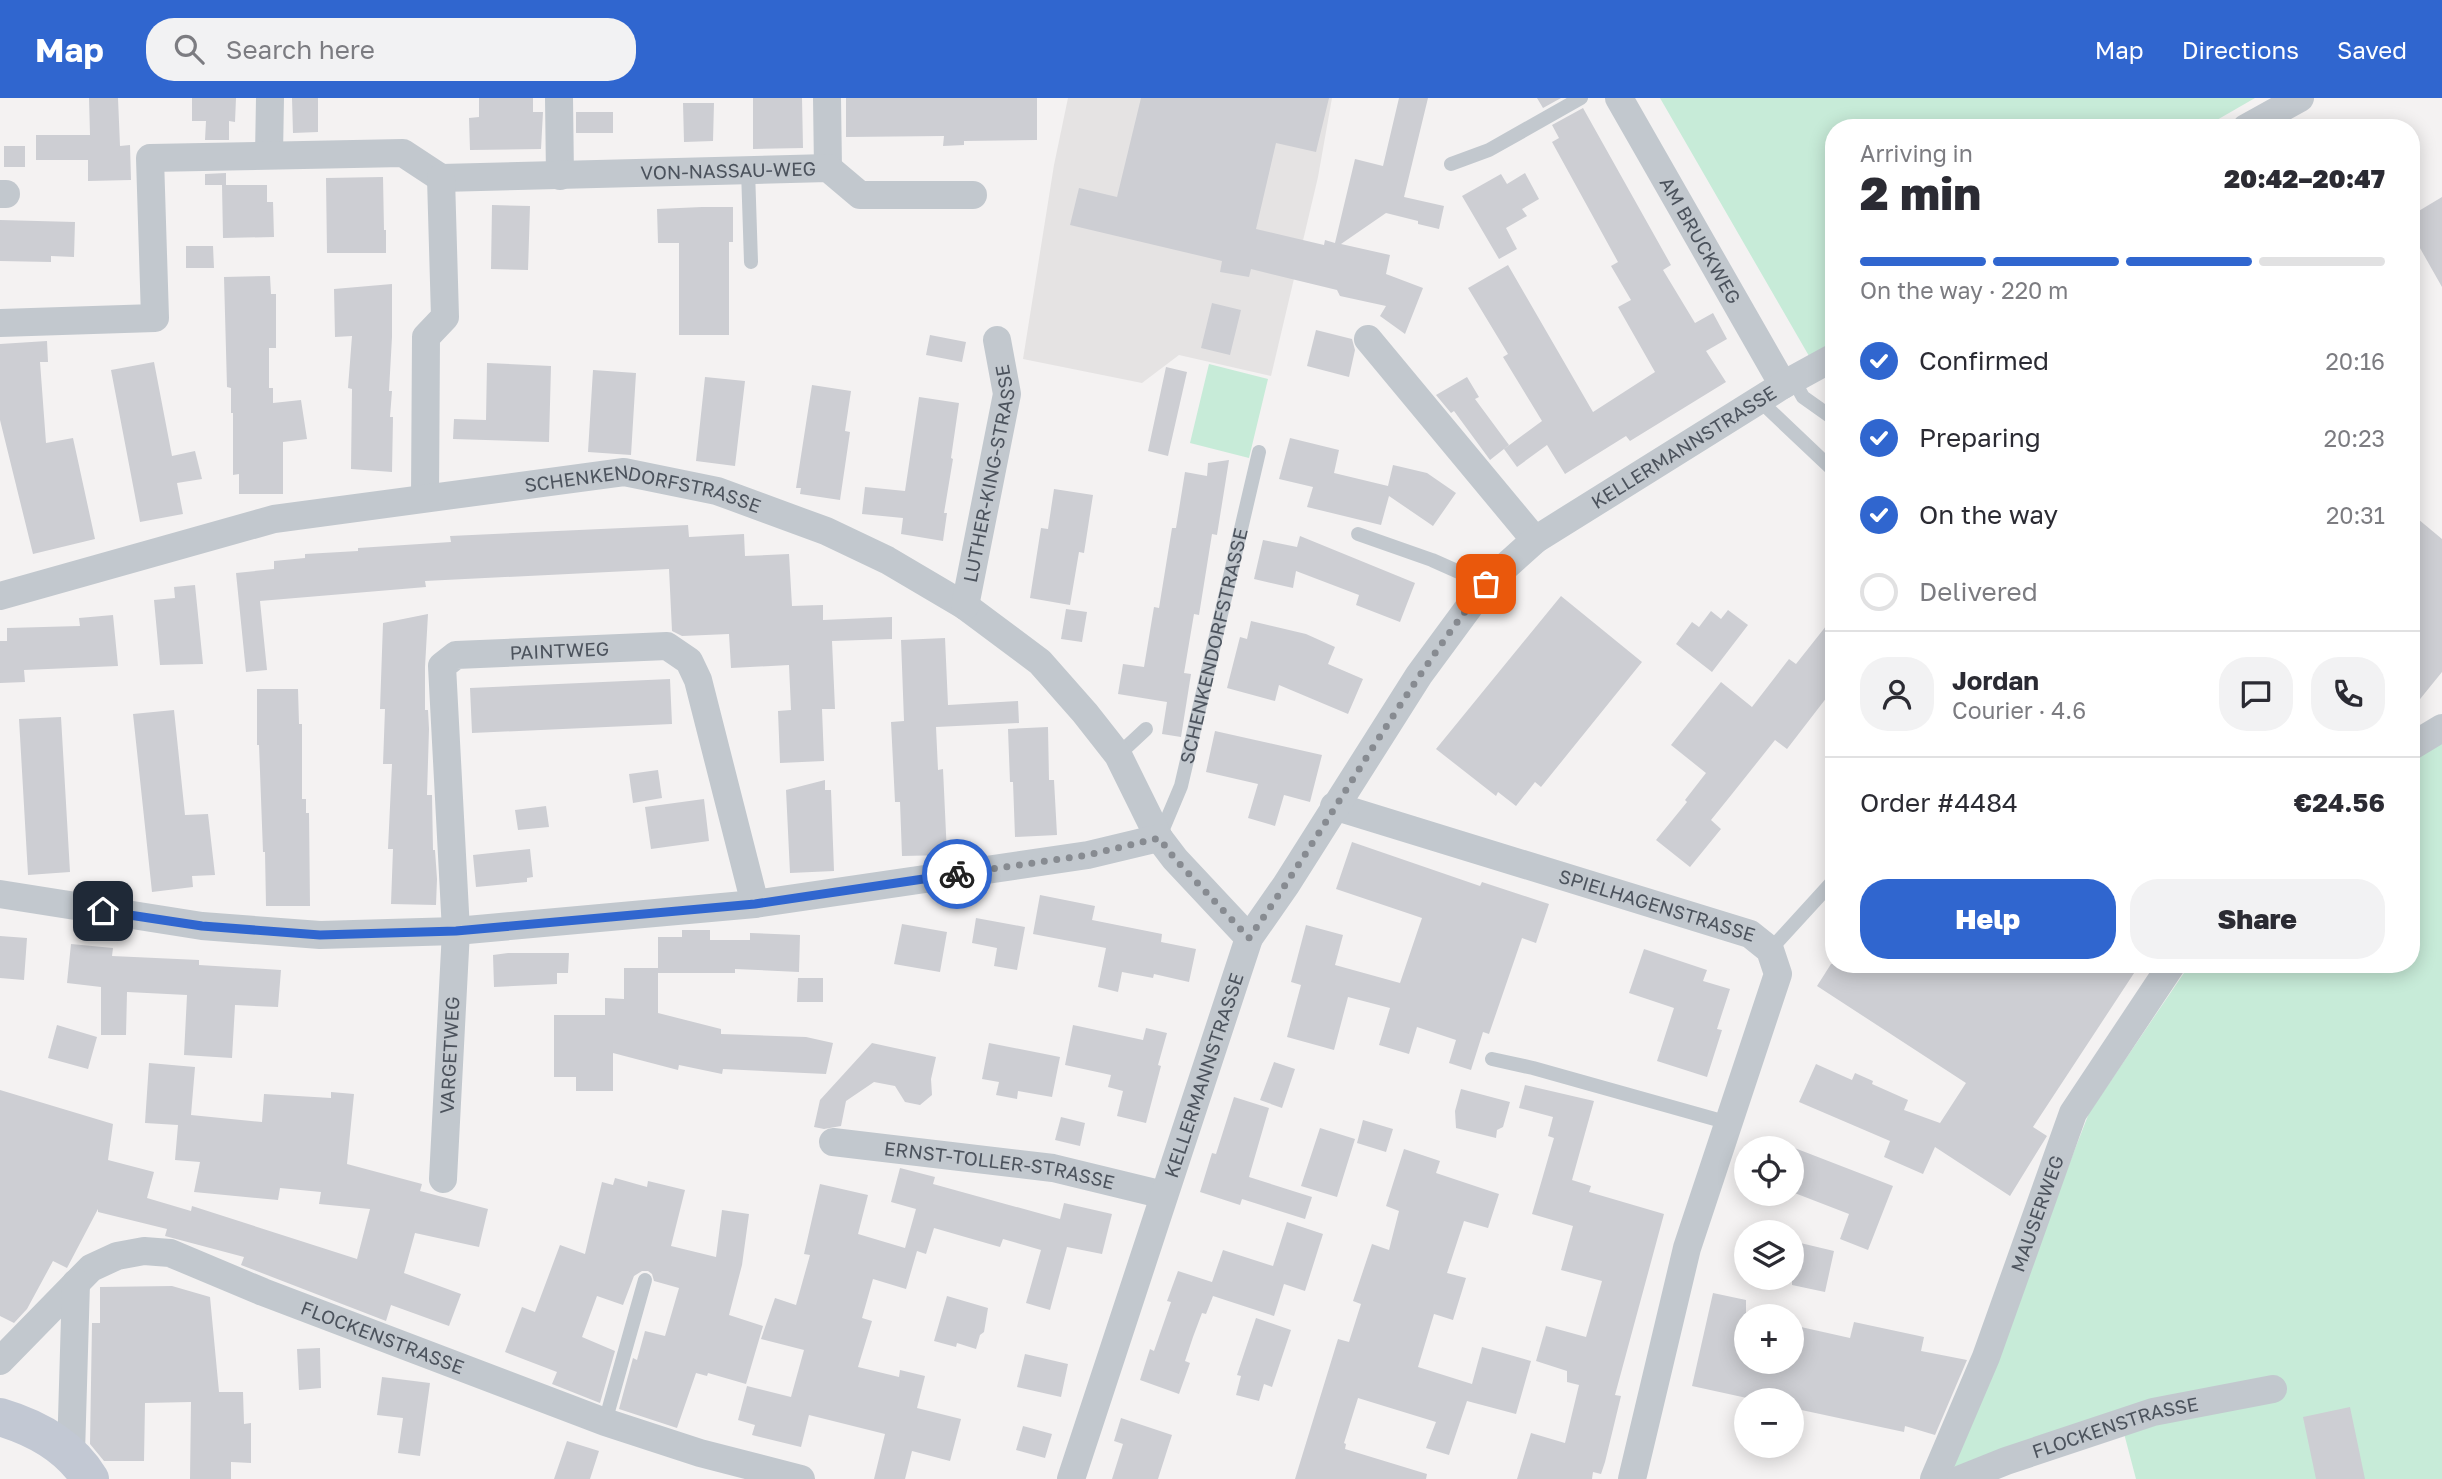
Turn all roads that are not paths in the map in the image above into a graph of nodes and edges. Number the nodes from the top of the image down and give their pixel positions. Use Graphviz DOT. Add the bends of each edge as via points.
graph roads {
  1 [pos="270,98"];
  2 [pos="559,98"];
  3 [pos="827,98"];
  4 [pos="1581,98"];
  5 [pos="1619,98"];
  6 [pos="2300,98"];
  7 [pos="2262,119"];
  8 [pos="269,155"];
  9 [pos="1451,164"];
  10 [pos="828,168"];
  11 [pos="748,170"];
  12 [pos="559,176"];
  13 [pos="441,178"];
  14 [pos="973,195"];
  15 [pos="751,262"];
  16 [pos="0,323"];
  17 [pos="1368,339"];
  18 [pos="996,340"];
  19 [pos="1825,362"];
  20 [pos="1788,382"];
  21 [pos="1759,400"];
  22 [pos="1825,413"];
  23 [pos="1259,452"];
  24 [pos="1825,462"];
  25 [pos="425,498"];
  26 [pos="1357,534"];
  27 [pos="1535,540"];
  28 [pos="1486,584"];
  29 [pos="0,596"];
  30 [pos="965,606"];
  31 [pos="2442,728"];
  32 [pos="1146,729"];
  33 [pos="2420,741"];
  34 [pos="1118,755"];
  35 [pos="1334,806"];
  36 [pos="1159,838"];
  37 [pos="1825,890"];
  38 [pos="0,894"];
  39 [pos="755,904"];
  40 [pos="456,931"];
  41 [pos="1249,938"];
  42 [pos="1770,950"];
  43 [pos="2166,973"];
  44 [pos="1492,1059"];
  45 [pos="1729,1123"];
  46 [pos="833,1142"];
  47 [pos="443,1180"];
  48 [pos="1164,1195"];
  49 [pos="645,1280"];
  50 [pos="76,1283"];
  51 [pos="0,1361"];
  52 [pos="2273,1389"];
  53 [pos="0,1417"];
  54 [pos="605,1422"];
  55 [pos="81,1466"];
  56 [pos="801,1479"];
  57 [pos="1072,1479"];
  58 [pos="1632,1479"];
  59 [pos="1934,1479"];
  60 [pos="1961,1479"];
  1 -- 8 [label="street"];
  2 -- 12 [label="street"];
  3 -- 10 [label="street"];
  4 -- 9 [label="lane" via="1489,150"];
  5 -- 20 [label="street, AM BRUCKWEG"];
  6 -- 7 [label="street"];
  8 -- 13 [label="street" via="402,153"];
  8 -- 16 [label="street" via="150,158 155,318"];
  10 -- 11 [label="street, VON-NASSAU-WEG"];
  10 -- 14 [label="street, VON-NASSAU-WEG" via="860,195"];
  11 -- 12 [label="street, VON-NASSAU-WEG"];
  11 -- 15 [label="lane"];
  12 -- 13 [label="street, VON-NASSAU-WEG"];
  13 -- 25 [label="street" via="445,317 426,337"];
  17 -- 27 [label="street"];
  18 -- 30 [label="street, LUTHER-KING-STRASSE" via="1007,394"];
  19 -- 20 [label="street, KELLERMANNSTRASSE"];
  20 -- 21 [label="street, KELLERMANNSTRASSE"];
  20 -- 22 [label="lane"];
  21 -- 24 [label="lane"];
  21 -- 27 [label="street, KELLERMANNSTRASSE"];
  23 -- 36 [label="lane, SCHENKENDORFSTRASSE" via="1181,786"];
  25 -- 29 [label="street, SCHENKENDORFSTRASSE" via="274,519"];
  25 -- 30 [label="street, SCHENKENDORFSTRASSE" via="624,472 716,491 847,540"];
  26 -- 28 [label="lane"];
  27 -- 28 [label="street, KELLERMANNSTRASSE"];
  28 -- 35 [label="street, KELLERMANNSTRASSE" via="1419,675"];
  30 -- 34 [label="street, SCHENKENDORFSTRASSE" via="1040,662"];
  31 -- 33 [label="street"];
  32 -- 34 [label="lane"];
  34 -- 36 [label="street, SCHENKENDORFSTRASSE"];
  35 -- 41 [label="street, KELLERMANNSTRASSE"];
  35 -- 42 [label="street, SPIELHAGENSTRASSE" via="1750,934"];
  36 -- 39 [label="street" via="1088,855"];
  36 -- 41 [label="street, SCHENKENDORFSTRASSE"];
  37 -- 42 [label="lane"];
  38 -- 40 [label="street" via="202,926 320,935"];
  39 -- 40 [label="street"];
  39 -- 40 [label="street, PAINTWEG" via="698,680 689,661 667,646 456,654 442,666"];
  40 -- 47 [label="street, VARGETWEG"];
  41 -- 48 [label="street, KELLERMANNSTRASSE"];
  42 -- 45 [label="street, SPIELHAGENSTRASSE" via="1778,974"];
  43 -- 59 [label="street, MAUSERWEG" via="2073,1113 1986,1357"];
  44 -- 45 [label="lane"];
  45 -- 58 [label="street, SPIELHAGENSTRASSE" via="1687,1248"];
  46 -- 48 [label="street, ERNST-TOLLER-STRASSE" via="1054,1168"];
  48 -- 57 [label="street, KELLERMANNSTRASSE"];
  49 -- 54 [label="lane"];
  50 -- 51 [label="street, FLOCKENSTRASSE"];
  50 -- 54 [label="street, FLOCKENSTRASSE" via="91,1268 117,1256 170,1253"];
  50 -- 55 [label="street"];
  52 -- 60 [label="street, FLOCKENSTRASSE" via="2153,1412"];
  53 -- 55 [label="main road" via="42,1434"];
  54 -- 56 [label="street, FLOCKENSTRASSE"];
}
